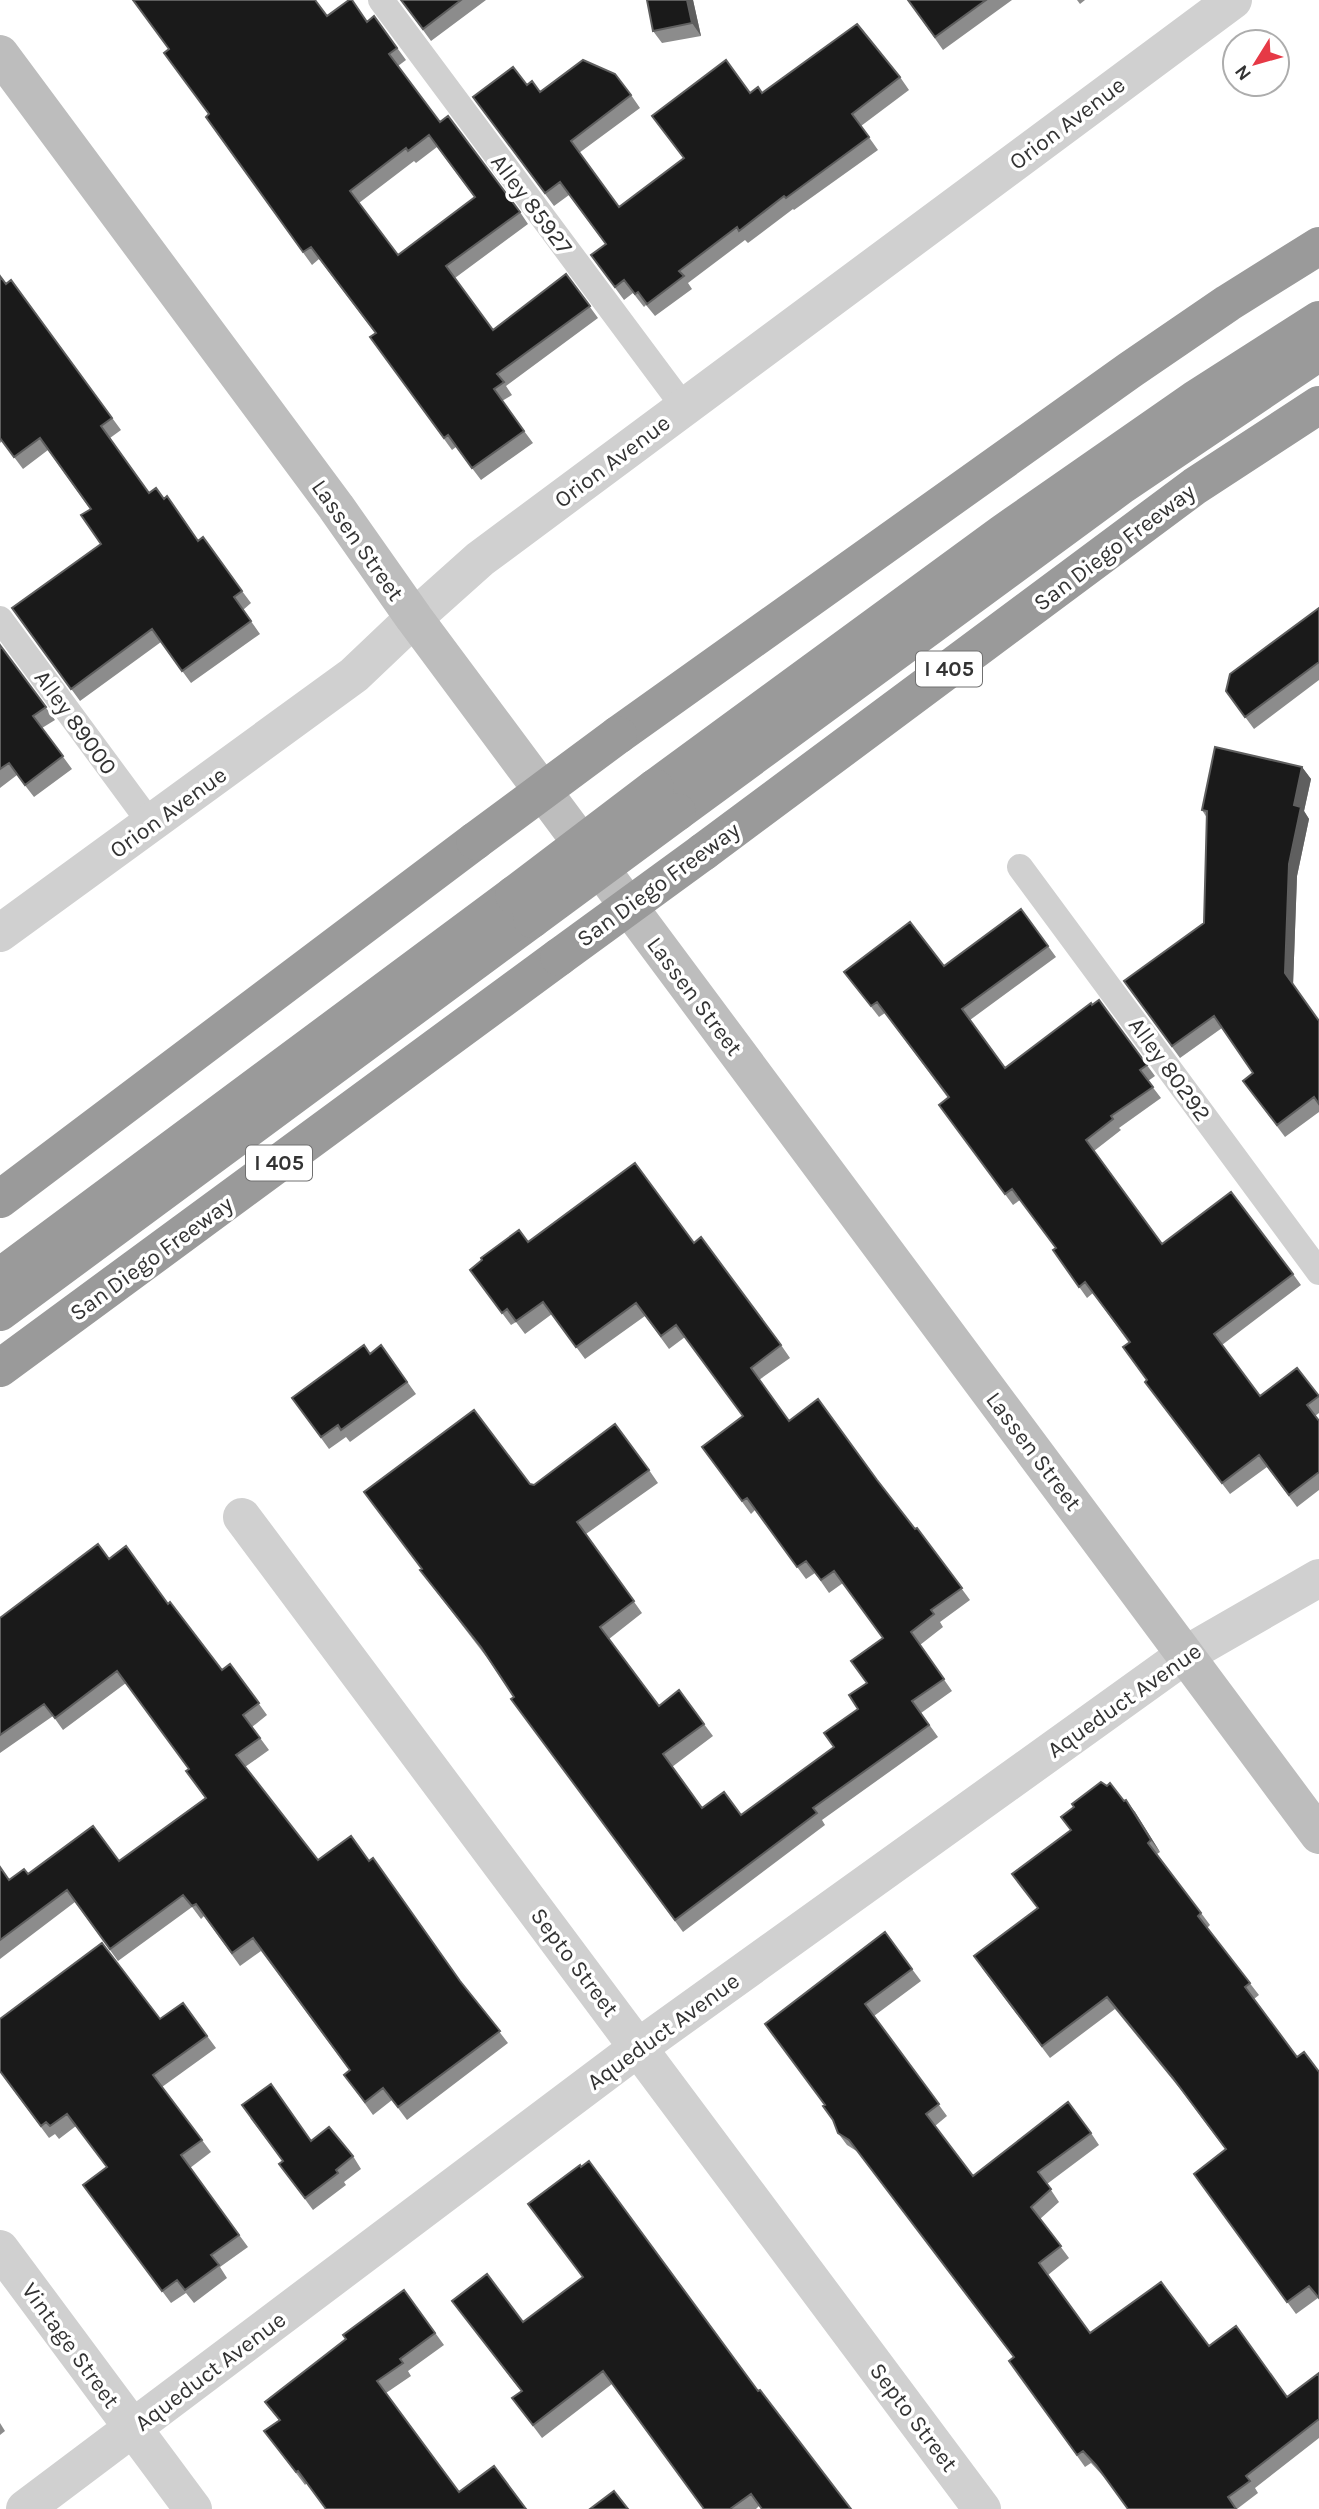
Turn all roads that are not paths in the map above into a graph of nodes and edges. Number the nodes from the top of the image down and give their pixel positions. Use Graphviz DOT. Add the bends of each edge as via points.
graph roads {
  1 [pos="381,0"];
  2 [pos="1233,0"];
  3 [pos="0,54"];
  4 [pos="1319,246"];
  5 [pos="1319,320"];
  6 [pos="1319,352"];
  7 [pos="1319,405"];
  8 [pos="684,407"];
  9 [pos="414,618"];
  10 [pos="0,619"];
  11 [pos="666,800"];
  12 [pos="151,824"];
  13 [pos="1020,867"];
  14 [pos="523,907"];
  15 [pos="0,933"];
  16 [pos="0,1199"];
  17 [pos="1319,1272"];
  18 [pos="0,1277"];
  19 [pos="0,1312"];
  20 [pos="0,1368"];
  21 [pos="242,1517"];
  22 [pos="1319,1578"];
  23 [pos="1185,1655"];
  24 [pos="1319,1835"];
  25 [pos="639,2047"];
  26 [pos="0,2249"];
  27 [pos="133,2429"];
  28 [pos="25,2509"];
  29 [pos="193,2509"];
  30 [pos="982,2509"];
  1 -- 8 [label="lane, Alley 85927"];
  2 -- 8 [label="street, Orion Avenue"];
  3 -- 9 [label="main road, Lassen Street"];
  4 -- 16 [label="highway, bridge" via="1119,377 618,735"];
  5 -- 11 [label="highway" via="1194,400 1003,533"];
  6 -- 11 [label="highway"];
  7 -- 20 [label="highway, San Diego Freeway / I 405, bridge" via="1195,486"];
  8 -- 9 [label="street, Orion Avenue" via="480,559"];
  9 -- 12 [label="street, Orion Avenue" via="354,676"];
  9 -- 23 [label="main road, Lassen Street"];
  10 -- 12 [label="lane, Alley 89000"];
  11 -- 14 [label="highway, bridge"];
  12 -- 15 [label="street, Orion Avenue"];
  13 -- 17 [label="lane, Alley 80292"];
  14 -- 18 [label="highway"];
  14 -- 19 [label="highway"];
  21 -- 25 [label="street, Septo Street"];
  22 -- 23 [label="street, Aqueduct Avenue"];
  23 -- 24 [label="main road, Lassen Street"];
  23 -- 25 [label="street, Aqueduct Avenue"];
  25 -- 27 [label="street, Aqueduct Avenue"];
  25 -- 30 [label="street, Septo Street"];
  26 -- 27 [label="street, Vintage Street"];
  27 -- 28 [label="street, Aqueduct Avenue"];
  27 -- 29 [label="street, Vintage Street"];
}
